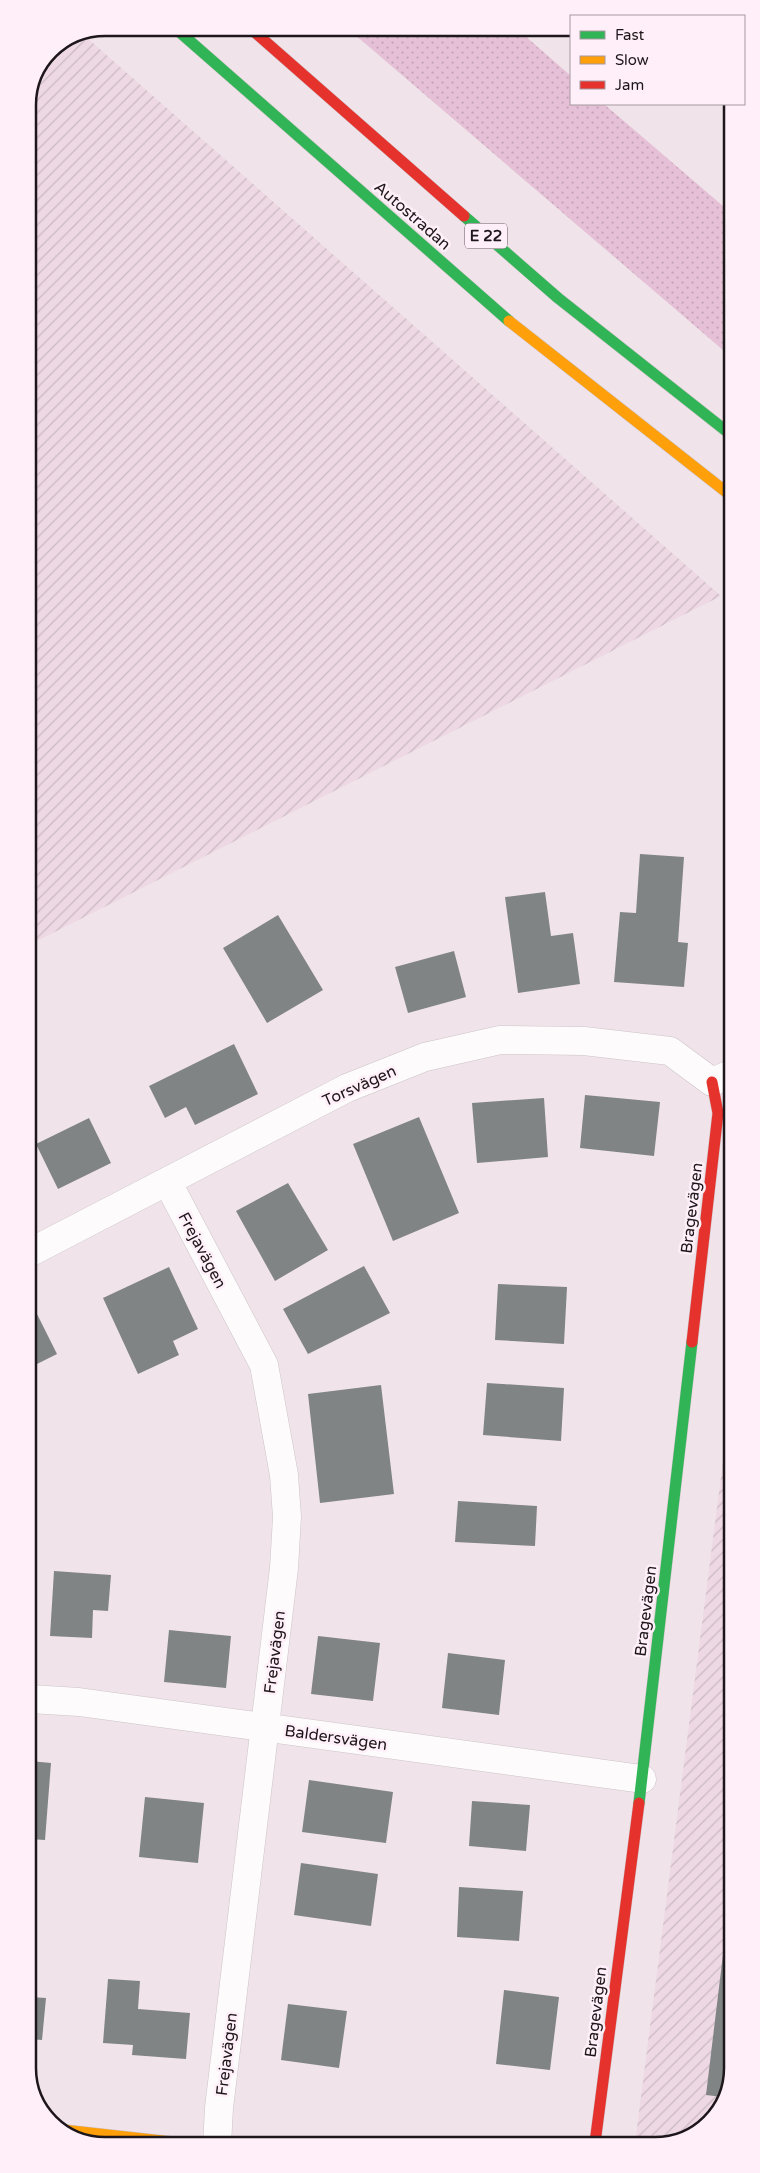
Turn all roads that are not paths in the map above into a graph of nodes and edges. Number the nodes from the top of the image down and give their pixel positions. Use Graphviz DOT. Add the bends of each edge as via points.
graph roads {
  1 [pos="184,36"];
  2 [pos="259,36"];
  3 [pos="724,429"];
  4 [pos="724,490"];
  5 [pos="721,1078"];
  6 [pos="168,1182"];
  7 [pos="36,1249"];
  8 [pos="36,1699"];
  9 [pos="264,1728"];
  10 [pos="642,1779"];
  11 [pos="78,2132"];
  12 [pos="126,2137"];
  13 [pos="217,2137"];
  14 [pos="596,2137"];
  1 -- 4 [label="main road, Autostradan" via="504,317"];
  2 -- 3 [label="main road, Autostradan / E 22" via="558,298"];
  5 -- 6 [label="street, Torsvägen" via="670,1051 584,1041 500,1040 425,1057 347,1088"];
  5 -- 10 [label="main road, Bragevägen"];
  6 -- 7 [label="street, Torsvägen"];
  6 -- 9 [label="street, Frejavägen" via="264,1365 284,1475 287,1517 284,1568"];
  8 -- 9 [label="street, Baldersvägen" via="79,1702"];
  9 -- 10 [label="street, Baldersvägen"];
  9 -- 13 [label="street, Frejavägen"];
  10 -- 14 [label="main road, Bragevägen"];
  11 -- 12 [label="main road"];
}
